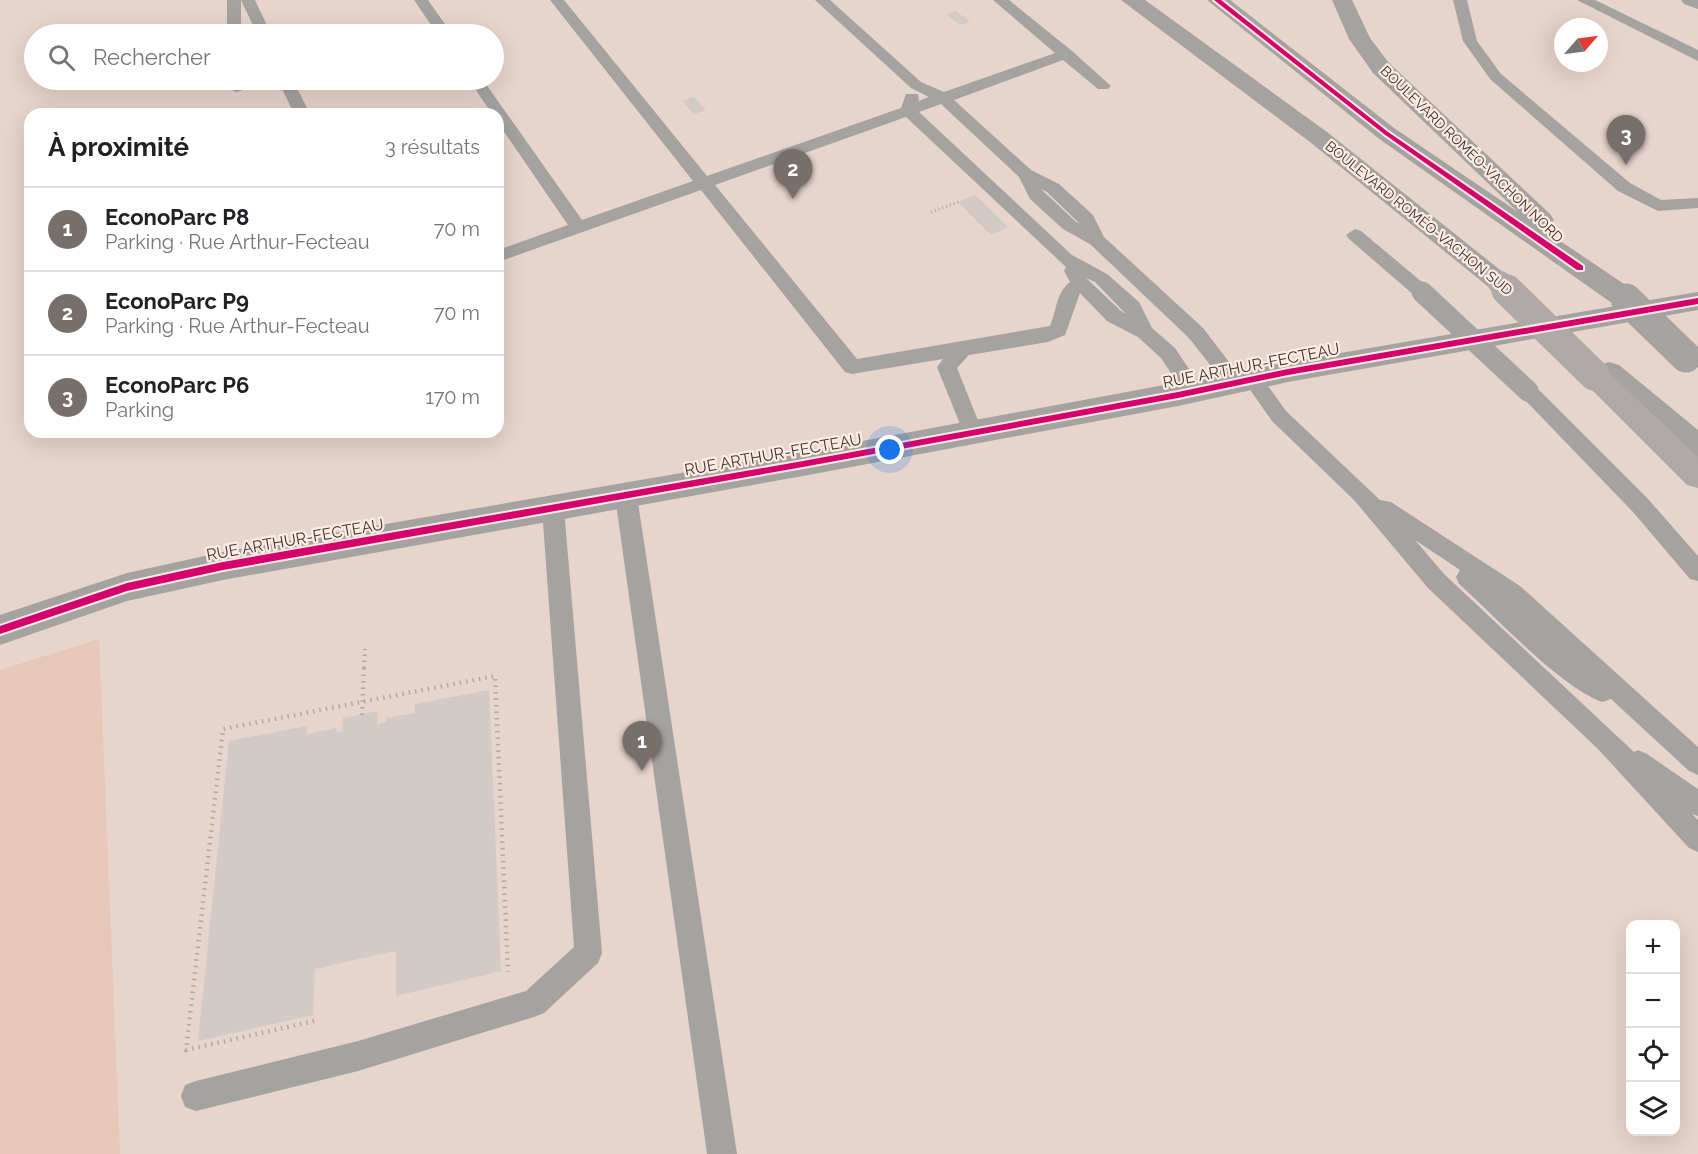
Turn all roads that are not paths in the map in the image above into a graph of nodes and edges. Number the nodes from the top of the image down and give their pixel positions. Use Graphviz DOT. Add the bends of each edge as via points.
graph roads {
  1 [pos="234,0"];
  2 [pos="248,0"];
  3 [pos="421,0"];
  4 [pos="556,0"];
  5 [pos="822,0"];
  6 [pos="1000,0"];
  7 [pos="1131,0"];
  8 [pos="1217,0"];
  9 [pos="1342,0"];
  10 [pos="1460,0"];
  11 [pos="1584,0"];
  12 [pos="1691,0"];
  13 [pos="1698,3"];
  14 [pos="234,24"];
  15 [pos="259,24"];
  16 [pos="437,24"];
  17 [pos="1067,54"];
  18 [pos="1698,56"];
  19 [pos="916,85"];
  20 [pos="1103,86"];
  21 [pos="291,90"];
  22 [pos="483,90"];
  23 [pos="944,98"];
  24 [pos="299,108"];
  25 [pos="495,108"];
  26 [pos="909,110"];
  27 [pos="504,120"];
  28 [pos="704,183"];
  29 [pos="1698,203"];
  30 [pos="578,227"];
  31 [pos="1355,235"];
  32 [pos="504,254"];
  33 [pos="1066,259"];
  34 [pos="1585,268"];
  35 [pos="1080,283"];
  36 [pos="1500,284"];
  37 [pos="1698,301"];
  38 [pos="1145,332"];
  39 [pos="962,350"];
  40 [pos="1692,363"];
  41 [pos="1601,374"];
  42 [pos="1244,382"];
  43 [pos="1194,392"];
  44 [pos="974,433"];
  45 [pos="1698,447"];
  46 [pos="1698,476"];
  47 [pos="1362,494"];
  48 [pos="626,496"];
  49 [pos="553,509"];
  50 [pos="1698,572"];
  51 [pos="0,630"];
  52 [pos="1607,741"];
  53 [pos="1698,763"];
  54 [pos="1698,804"];
  55 [pos="1698,838"];
  56 [pos="196,1096"];
  57 [pos="722,1154"];
  1 -- 14 [label="lane"];
  2 -- 15 [label="lane"];
  3 -- 16 [label="lane"];
  4 -- 28 [label="lane"];
  5 -- 19 [label="lane"];
  6 -- 17 [label="lane"];
  7 -- 36 [label="street, BOULEVARD ROMÉO-VACHON SUD" via="1341,153"];
  8 -- 34 [label="street" via="1386,133"];
  9 -- 34 [label="street, BOULEVARD ROMÉO-VACHON NORD" via="1360,39 1381,68"];
  10 -- 29 [label="lane" via="1470,41 1496,77 1624,187 1658,206"];
  11 -- 18 [label="lane"];
  12 -- 13 [label="street"];
  17 -- 20 [label="lane"];
  17 -- 23 [label="lane"];
  19 -- 23 [label="lane"];
  19 -- 26 [label="lane"];
  21 -- 24 [label="lane"];
  22 -- 25 [label="lane"];
  23 -- 26 [label="lane"];
  23 -- 42 [label="lane" via="1025,174 1036,195 1069,225 1096,240"];
  26 -- 28 [label="lane"];
  26 -- 33 [label="lane"];
  27 -- 30 [label="lane"];
  28 -- 30 [label="lane"];
  28 -- 39 [label="lane" via="852,368"];
  30 -- 32 [label="lane"];
  31 -- 50 [label="lane, bridge" via="1527,391 1641,507"];
  33 -- 35 [label="lane"];
  33 -- 38 [label="lane" via="1101,278 1132,307"];
  34 -- 40 [label="street, bridge" via="1626,299"];
  35 -- 38 [label="lane" via="1114,316"];
  35 -- 39 [label="lane" via="1068,293 1058,330"];
  36 -- 41 [label="highway, bridge"];
  37 -- 42 [label="street, RUE ARTHUR-FECTEAU"];
  38 -- 43 [label="lane" via="1178,365"];
  39 -- 44 [label="lane" via="947,367"];
  41 -- 45 [label="street"];
  41 -- 46 [label="highway"];
  42 -- 43 [label="street, RUE ARTHUR-FECTEAU"];
  42 -- 47 [label="lane"];
  43 -- 44 [label="street, RUE ARTHUR-FECTEAU"];
  44 -- 48 [label="street, RUE ARTHUR-FECTEAU"];
  47 -- 52 [label="lane" via="1436,581"];
  47 -- 53 [label="lane" via="1414,528 1562,663"];
  48 -- 49 [label="street, RUE ARTHUR-FECTEAU"];
  48 -- 57 [label="lane"];
  49 -- 51 [label="street, RUE ARTHUR-FECTEAU" via="151,580"];
  49 -- 56 [label="lane" via="588,953 534,1003 358,1056"];
  52 -- 54 [label="lane"];
  52 -- 55 [label="lane"];
}
